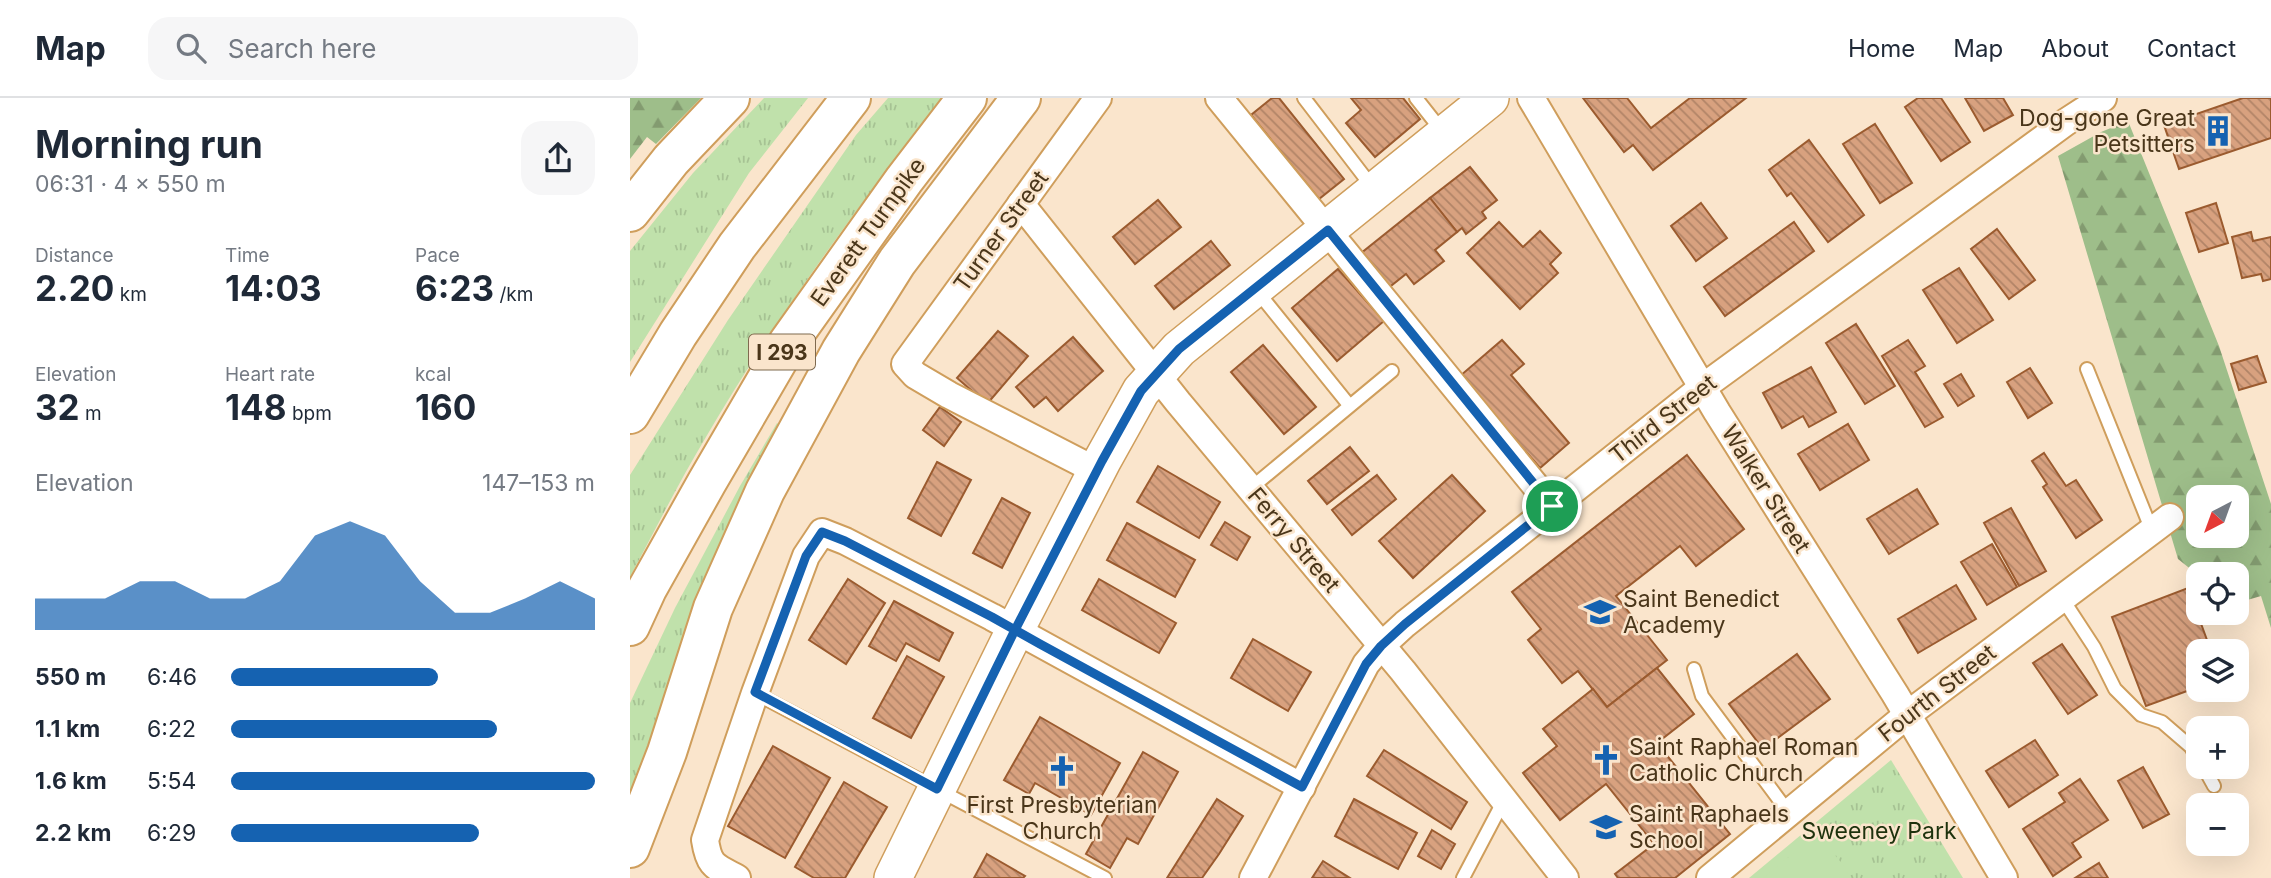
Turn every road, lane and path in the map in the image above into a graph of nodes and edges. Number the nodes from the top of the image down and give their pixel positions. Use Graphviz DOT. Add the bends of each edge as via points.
graph roads {
  1 [pos="730,98"];
  2 [pos="851,98"];
  3 [pos="967,98"];
  4 [pos="1021,98"];
  5 [pos="1098,98"];
  6 [pos="1219,98"];
  7 [pos="1304,98"];
  8 [pos="1416,98"];
  9 [pos="1490,98"];
  10 [pos="1531,98"];
  11 [pos="2103,98"];
  12 [pos="1445,134"];
  13 [pos="1375,192"];
  14 [pos="1021,204"];
  15 [pos="630,212"];
  16 [pos="1328,230"];
  17 [pos="1254,289"];
  18 [pos="2087,369"];
  19 [pos="1392,371"];
  20 [pos="1156,373"];
  21 [pos="1703,387"];
  22 [pos="1349,405"];
  23 [pos="630,414"];
  24 [pos="1097,471"];
  25 [pos="1251,488"];
  26 [pos="1552,506"];
  27 [pos="2161,524"];
  28 [pos="2062,598"];
  29 [pos="630,626"];
  30 [pos="1015,630"];
  31 [pos="1381,646"];
  32 [pos="1695,669"];
  33 [pos="755,692"];
  34 [pos="1907,715"];
  35 [pos="2186,743"];
  36 [pos="2210,779"];
  37 [pos="2214,786"];
  38 [pos="1302,787"];
  39 [pos="937,789"];
  40 [pos="1503,802"];
  41 [pos="1788,813"];
  42 [pos="630,848"];
  43 [pos="728,873"];
  44 [pos="893,878"];
  45 [pos="1105,878"];
  46 [pos="1253,878"];
  47 [pos="1463,878"];
  48 [pos="1565,878"];
  49 [pos="1710,878"];
  50 [pos="2004,878"];
  1 -- 15 [label="highway"];
  2 -- 23 [label="highway" via="737,246"];
  3 -- 29 [label="highway, Everett Turnpike / I 293" via="788,343"];
  4 -- 42 [label="highway" via="897,262 841,351 765,491 713,608 667,752"];
  5 -- 14 [label="street, Turner Street"];
  6 -- 16 [label="street"];
  7 -- 13 [label="lane"];
  8 -- 12 [label="lane"];
  9 -- 12 [label="main road"];
  10 -- 21 [label="street, Walker Street"];
  11 -- 21 [label="street, Third Street"];
  12 -- 13 [label="main road"];
  13 -- 16 [label="main road"];
  14 -- 20 [label="street, Ferry Street"];
  14 -- 24 [label="street, Turner Street" via="905,364 948,396"];
  16 -- 17 [label="main road"];
  16 -- 26 [label="street"];
  17 -- 20 [label="main road"];
  17 -- 22 [label="lane"];
  18 -- 27 [label="lane"];
  19 -- 22 [label="lane"];
  20 -- 24 [label="main road" via="1141,391"];
  20 -- 25 [label="street, Ferry Street"];
  21 -- 26 [label="street, Third Street"];
  21 -- 34 [label="street, Walker Street"];
  22 -- 25 [label="lane"];
  24 -- 30 [label="main road"];
  25 -- 31 [label="street, Ferry Street"];
  26 -- 31 [label="street, Third Street"];
  27 -- 28 [label="street, Fourth Street"];
  28 -- 34 [label="street, Fourth Street"];
  28 -- 35 [label="lane" via="2115,689 2141,715 2162,722"];
  30 -- 33 [label="street" via="822,532 806,556"];
  30 -- 38 [label="street"];
  30 -- 39 [label="main road"];
  31 -- 38 [label="street, Third Street" via="1366,664"];
  31 -- 40 [label="street, Ferry Street"];
  32 -- 41 [label="lane" via="1702,696"];
  33 -- 39 [label="lane"];
  33 -- 43 [label="street" via="705,840 708,858"];
  34 -- 41 [label="street, Fourth Street"];
  34 -- 50 [label="street, Walker Street"];
  36 -- 37 [label="lane"];
  38 -- 46 [label="street, Third Street"];
  39 -- 44 [label="main road"];
  39 -- 45 [label="lane"];
  40 -- 47 [label="lane"];
  40 -- 48 [label="street, Ferry Street"];
  41 -- 49 [label="street, Fourth Street"];
}
